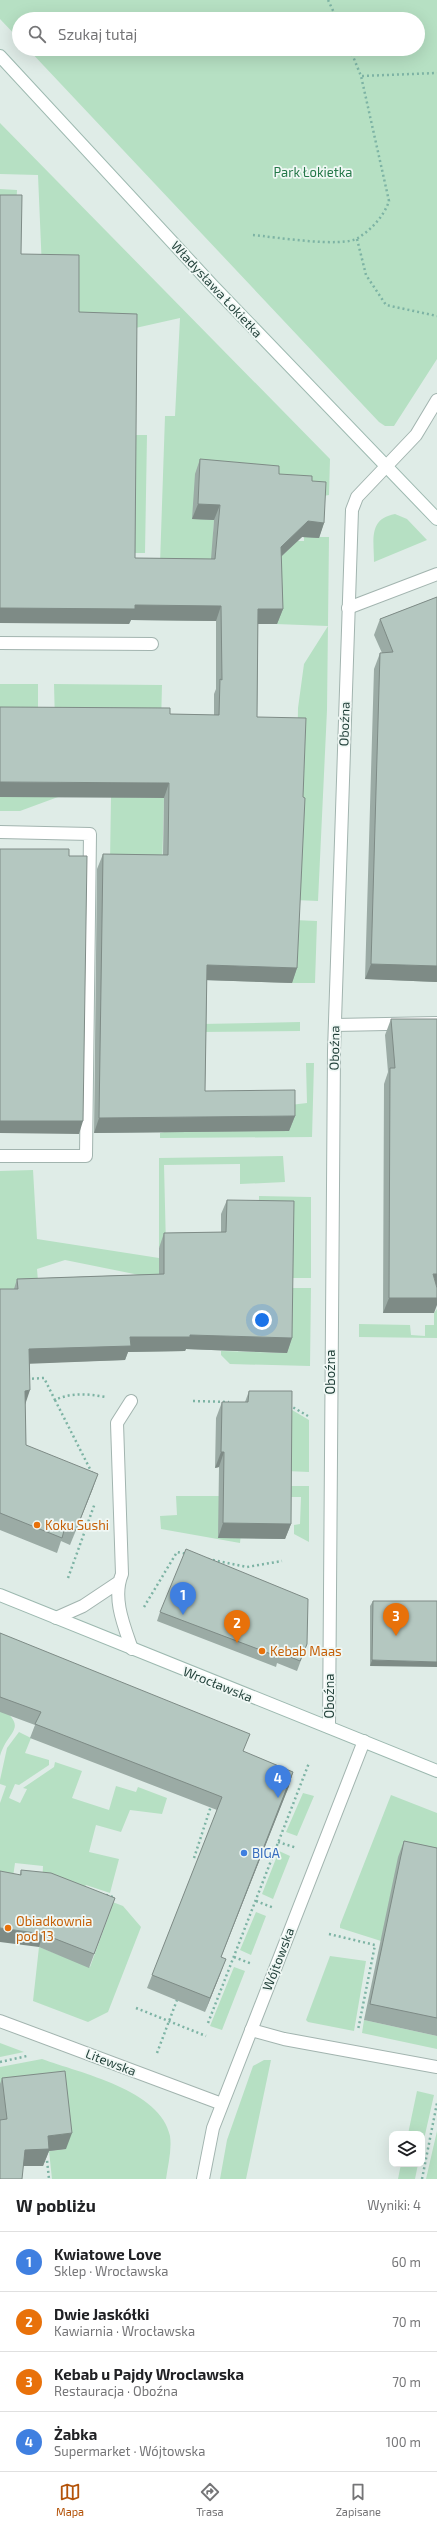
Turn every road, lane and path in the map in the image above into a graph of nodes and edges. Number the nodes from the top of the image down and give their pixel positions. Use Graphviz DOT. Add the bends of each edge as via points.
graph roads {
  1 [pos="328,0"];
  2 [pos="334,12"];
  3 [pos="0,56"];
  4 [pos="353,56"];
  5 [pos="437,73"];
  6 [pos="361,76"];
  7 [pos="253,235"];
  8 [pos="357,239"];
  9 [pos="437,316"];
  10 [pos="437,400"];
  11 [pos="386,467"];
  12 [pos="437,519"];
  13 [pos="437,574"];
  14 [pos="348,608"];
  15 [pos="0,643"];
  16 [pos="152,644"];
  17 [pos="0,832"];
  18 [pos="437,1023"];
  19 [pos="335,1024"];
  20 [pos="0,1156"];
  21 [pos="24,1379"];
  22 [pos="81,1394"];
  23 [pos="55,1400"];
  24 [pos="131,1401"];
  25 [pos="193,1401"];
  26 [pos="232,1402"];
  27 [pos="285,1403"];
  28 [pos="315,1420"];
  29 [pos="94,1476"];
  30 [pos="98,1497"];
  31 [pos="193,1555"];
  32 [pos="200,1557"];
  33 [pos="282,1561"];
  34 [pos="68,1578"];
  35 [pos="119,1582"];
  36 [pos="0,1595"];
  37 [pos="143,1609"];
  38 [pos="56,1618"];
  39 [pos="132,1649"];
  40 [pos="329,1727"];
  41 [pos="364,1742"];
  42 [pos="309,1763"];
  43 [pos="437,1771"];
  44 [pos="213,1800"];
  45 [pos="278,1842"];
  46 [pos="299,1849"];
  47 [pos="194,1858"];
  48 [pos="100,1893"];
  49 [pos="113,1897"];
  50 [pos="256,1900"];
  51 [pos="273,1908"];
  52 [pos="329,1934"];
  53 [pos="234,1957"];
  54 [pos="251,1964"];
  55 [pos="177,2000"];
  56 [pos="136,2008"];
  57 [pos="0,2021"];
  58 [pos="169,2021"];
  59 [pos="208,2023"];
  60 [pos="250,2030"];
  61 [pos="206,2036"];
  62 [pos="357,2036"];
  63 [pos="157,2053"];
  64 [pos="28,2056"];
  65 [pos="0,2062"];
  66 [pos="437,2067"];
  67 [pos="437,2103"];
  68 [pos="222,2104"];
  69 [pos="43,2161"];
  70 [pos="49,2179"];
  71 [pos="203,2179"];
  72 [pos="422,2179"];
  1 -- 2 [label="path"];
  3 -- 11 [label="street, Władysława Łokietka" via="212,285"];
  4 -- 6 [label="path"];
  5 -- 6 [label="path"];
  6 -- 8 [label="path" via="390,201 384,214"];
  7 -- 8 [label="path" via="332,242"];
  8 -- 9 [label="path" via="366,275 386,305"];
  10 -- 11 [label="street, Oboźna" via="416,435"];
  11 -- 12 [label="street, Władysława Łokietka"];
  11 -- 14 [label="street, Oboźna" via="357,496 354,504"];
  13 -- 14 [label="street"];
  14 -- 19 [label="street, Oboźna"];
  15 -- 16 [label="street"];
  17 -- 20 [label="street" via="90,834 86,1156"];
  18 -- 19 [label="street"];
  19 -- 40 [label="street, Oboźna"];
  21 -- 23 [label="path" via="44,1378"];
  22 -- 23 [label="path" via="66,1395"];
  23 -- 29 [label="path"];
  24 -- 35 [label="street" via="116,1423 122,1574"];
  25 -- 26 [label="path"];
  27 -- 28 [label="path"];
  30 -- 34 [label="path"];
  31 -- 37 [label="path" via="177,1552"];
  32 -- 33 [label="path" via="247,1568"];
  35 -- 38 [label="street" via="83,1606"];
  35 -- 39 [label="street" via="118,1599 122,1621"];
  36 -- 38 [label="street, Wrocławska"];
  38 -- 39 [label="street, Wrocławska"];
  39 -- 40 [label="street, Wrocławska"];
  40 -- 41 [label="street, Wrocławska"];
  41 -- 43 [label="street, Wrocławska"];
  41 -- 60 [label="street, Wójtowska"];
  42 -- 45 [label="path"];
  44 -- 47 [label="path"];
  45 -- 46 [label="path"];
  45 -- 50 [label="path"];
  48 -- 49 [label="path"];
  50 -- 51 [label="path"];
  50 -- 53 [label="path"];
  52 -- 62 [label="path" via="375,1945"];
  53 -- 54 [label="path"];
  53 -- 59 [label="path"];
  55 -- 58 [label="path"];
  56 -- 58 [label="path"];
  57 -- 68 [label="street, Litewska"];
  58 -- 61 [label="path"];
  58 -- 63 [label="path"];
  60 -- 66 [label="street" via="284,2039"];
  60 -- 68 [label="street, Wójtowska"];
  64 -- 65 [label="path"];
  67 -- 72 [label="path"];
  68 -- 71 [label="street, Wójtowska" via="210,2138"];
  69 -- 70 [label="path" via="46,2160"];
}
